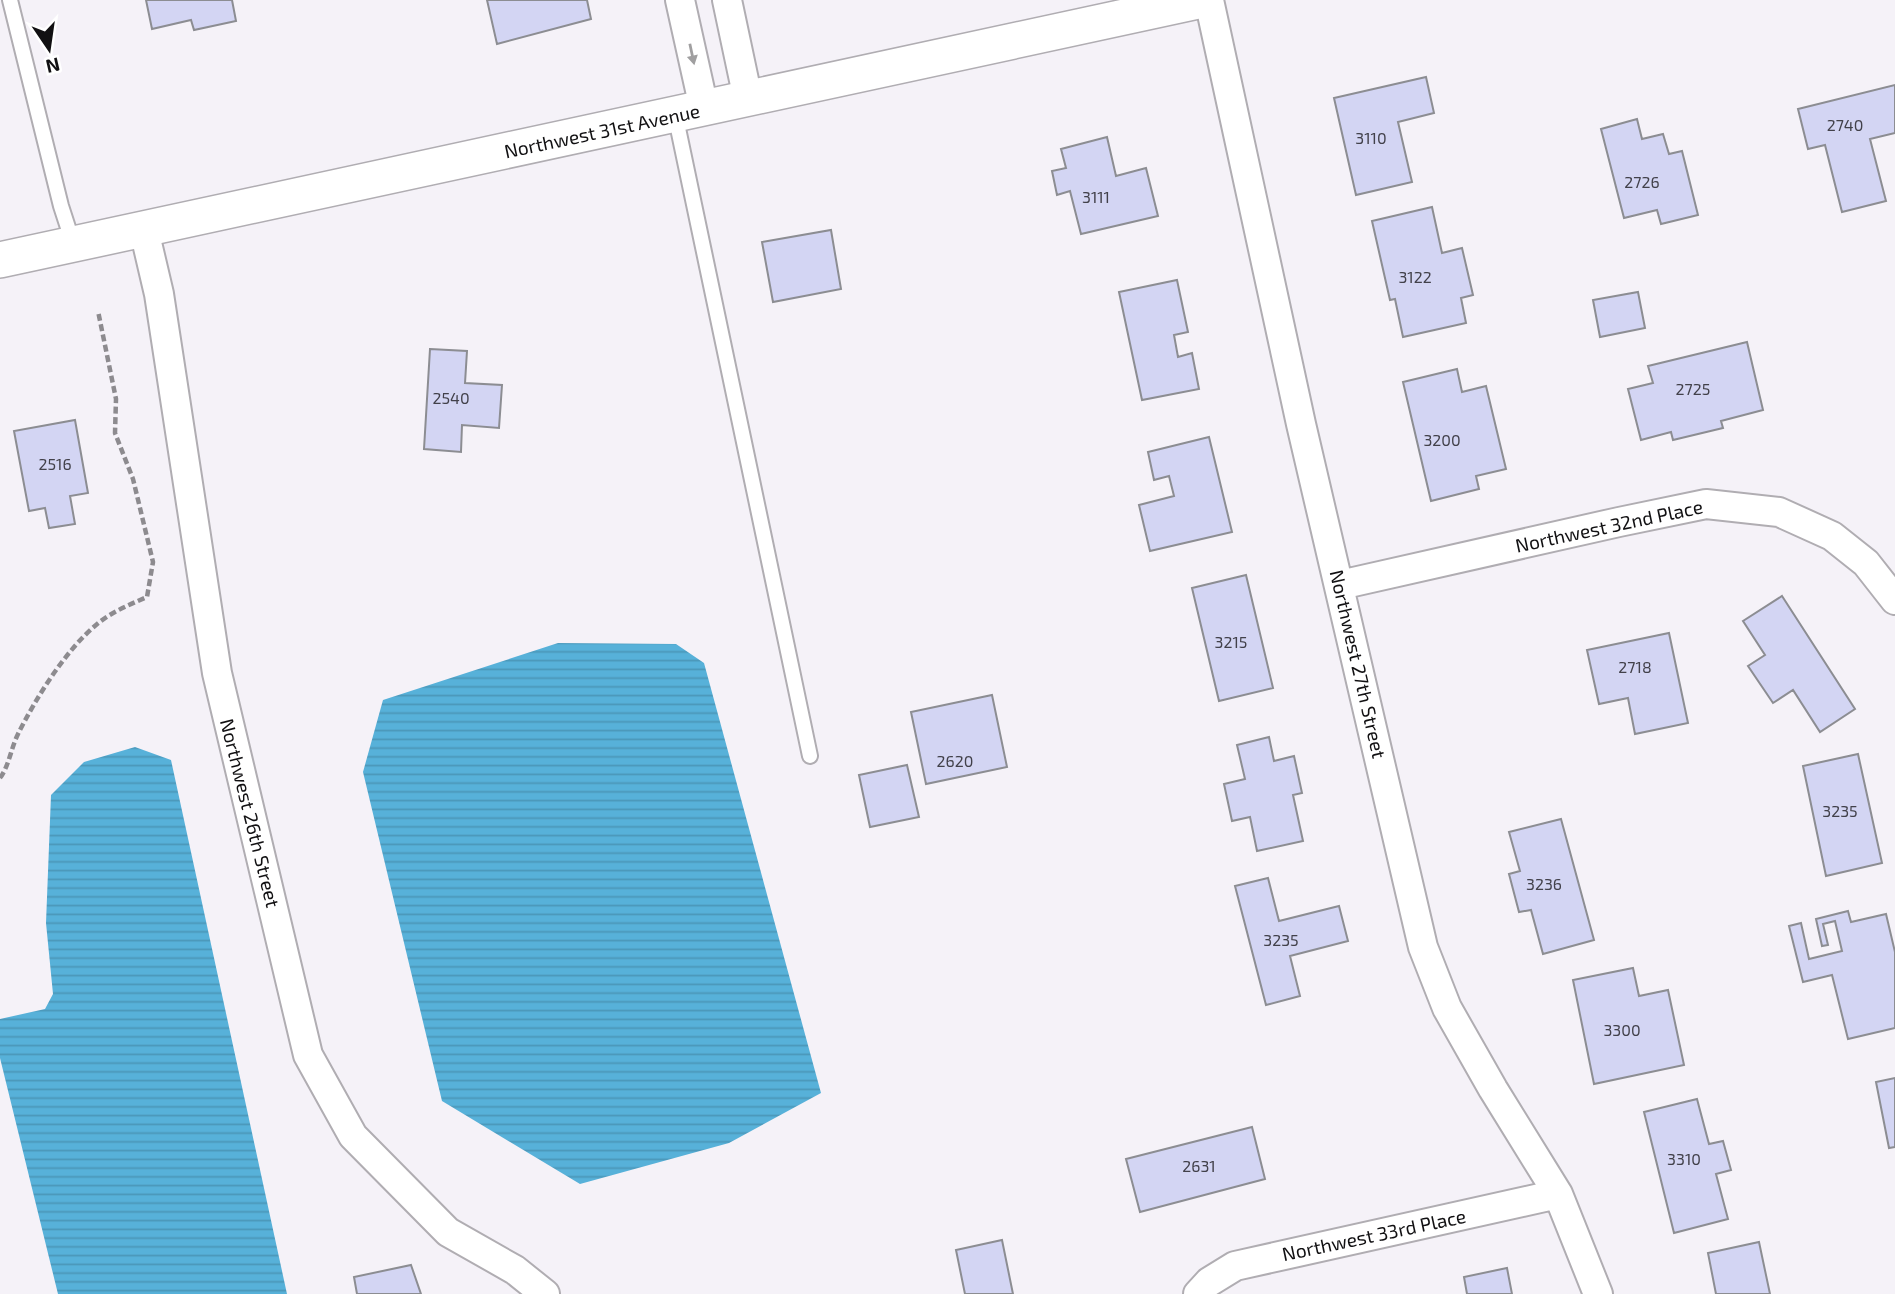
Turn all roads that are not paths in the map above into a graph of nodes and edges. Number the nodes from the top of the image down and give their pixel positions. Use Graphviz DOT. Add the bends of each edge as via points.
graph roads {
  1 [pos="10,0"];
  2 [pos="680,0"];
  3 [pos="727,0"];
  4 [pos="1203,0"];
  5 [pos="1209,0"];
  6 [pos="748,99"];
  7 [pos="690,111"];
  8 [pos="144,230"];
  9 [pos="73,244"];
  10 [pos="0,260"];
  11 [pos="1340,585"];
  12 [pos="1895,600"];
  13 [pos="810,756"];
  14 [pos="1559,1194"];
  15 [pos="545,1294"];
  16 [pos="1198,1294"];
  17 [pos="1598,1294"];
  1 -- 9 [label="lane"];
  2 -- 7 [label="street, one-way"];
  3 -- 6 [label="street"];
  4 -- 6 [label="street, Northwest 31st Avenue"];
  5 -- 11 [label="street, Northwest 27th Street"];
  6 -- 7 [label="street, Northwest 31st Avenue"];
  7 -- 8 [label="street, Northwest 31st Avenue"];
  7 -- 13 [label="lane"];
  8 -- 9 [label="street, Northwest 31st Avenue"];
  8 -- 15 [label="street, Northwest 26th Street" via="159,294 217,673 309,1055 353,1136 449,1232"];
  9 -- 10 [label="street, Northwest 31st Avenue"];
  11 -- 12 [label="street, Northwest 32nd Place" via="1706,504 1779,512 1832,536 1866,563"];
  11 -- 14 [label="street, Northwest 27th Street" via="1423,947 1447,1008"];
  14 -- 16 [label="street, Northwest 33rd Place" via="1235,1266"];
  14 -- 17 [label="street, Northwest 27th Street"];
}
